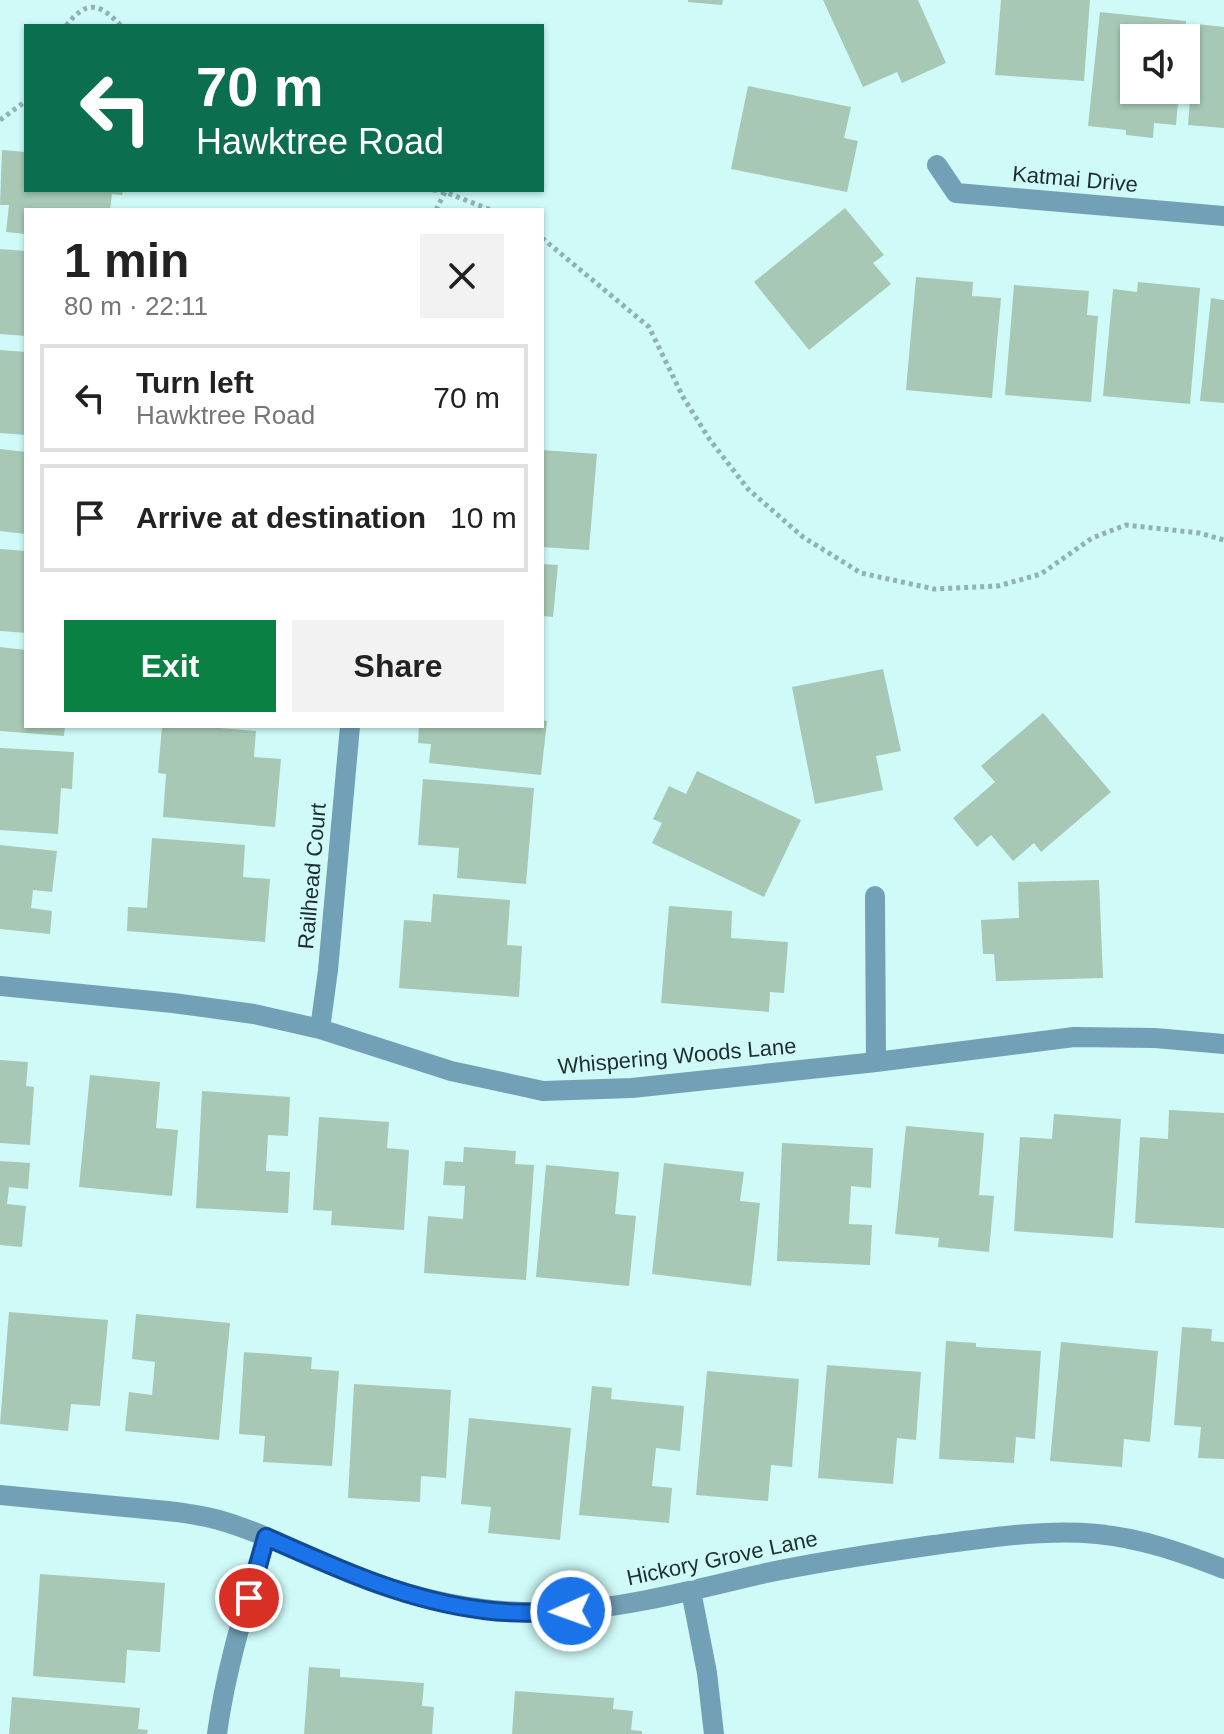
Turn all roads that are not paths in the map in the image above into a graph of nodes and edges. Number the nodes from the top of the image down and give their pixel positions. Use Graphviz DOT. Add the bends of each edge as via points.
graph roads {
  1 [pos="937,165"];
  2 [pos="1224,216"];
  3 [pos="350,728"];
  4 [pos="875,896"];
  5 [pos="0,986"];
  6 [pos="320,1029"];
  7 [pos="1224,1044"];
  8 [pos="876,1062"];
  9 [pos="0,1495"];
  10 [pos="266,1537"];
  11 [pos="1224,1569"];
  12 [pos="691,1591"];
  13 [pos="217,1734"];
  14 [pos="714,1734"];
  1 -- 2 [label="street, Katmai Drive" via="956,193"];
  3 -- 6 [label="street, Railhead Court"];
  4 -- 8 [label="street"];
  5 -- 6 [label="street, Whispering Woods Lane" via="186,1004"];
  6 -- 8 [label="street, Whispering Woods Lane" via="451,1071 543,1091 632,1088"];
  7 -- 8 [label="street, Whispering Woods Lane" via="1074,1037"];
  9 -- 10 [label="street, Hickory Grove Lane" via="180,1513"];
  10 -- 12 [label="street, Hickory Grove Lane" via="420,1598 487,1611 588,1610"];
  10 -- 13 [label="street" via="231,1659"];
  11 -- 12 [label="street, Hickory Grove Lane" via="1147,1542 1037,1533 819,1562"];
  12 -- 14 [label="street"];
}
